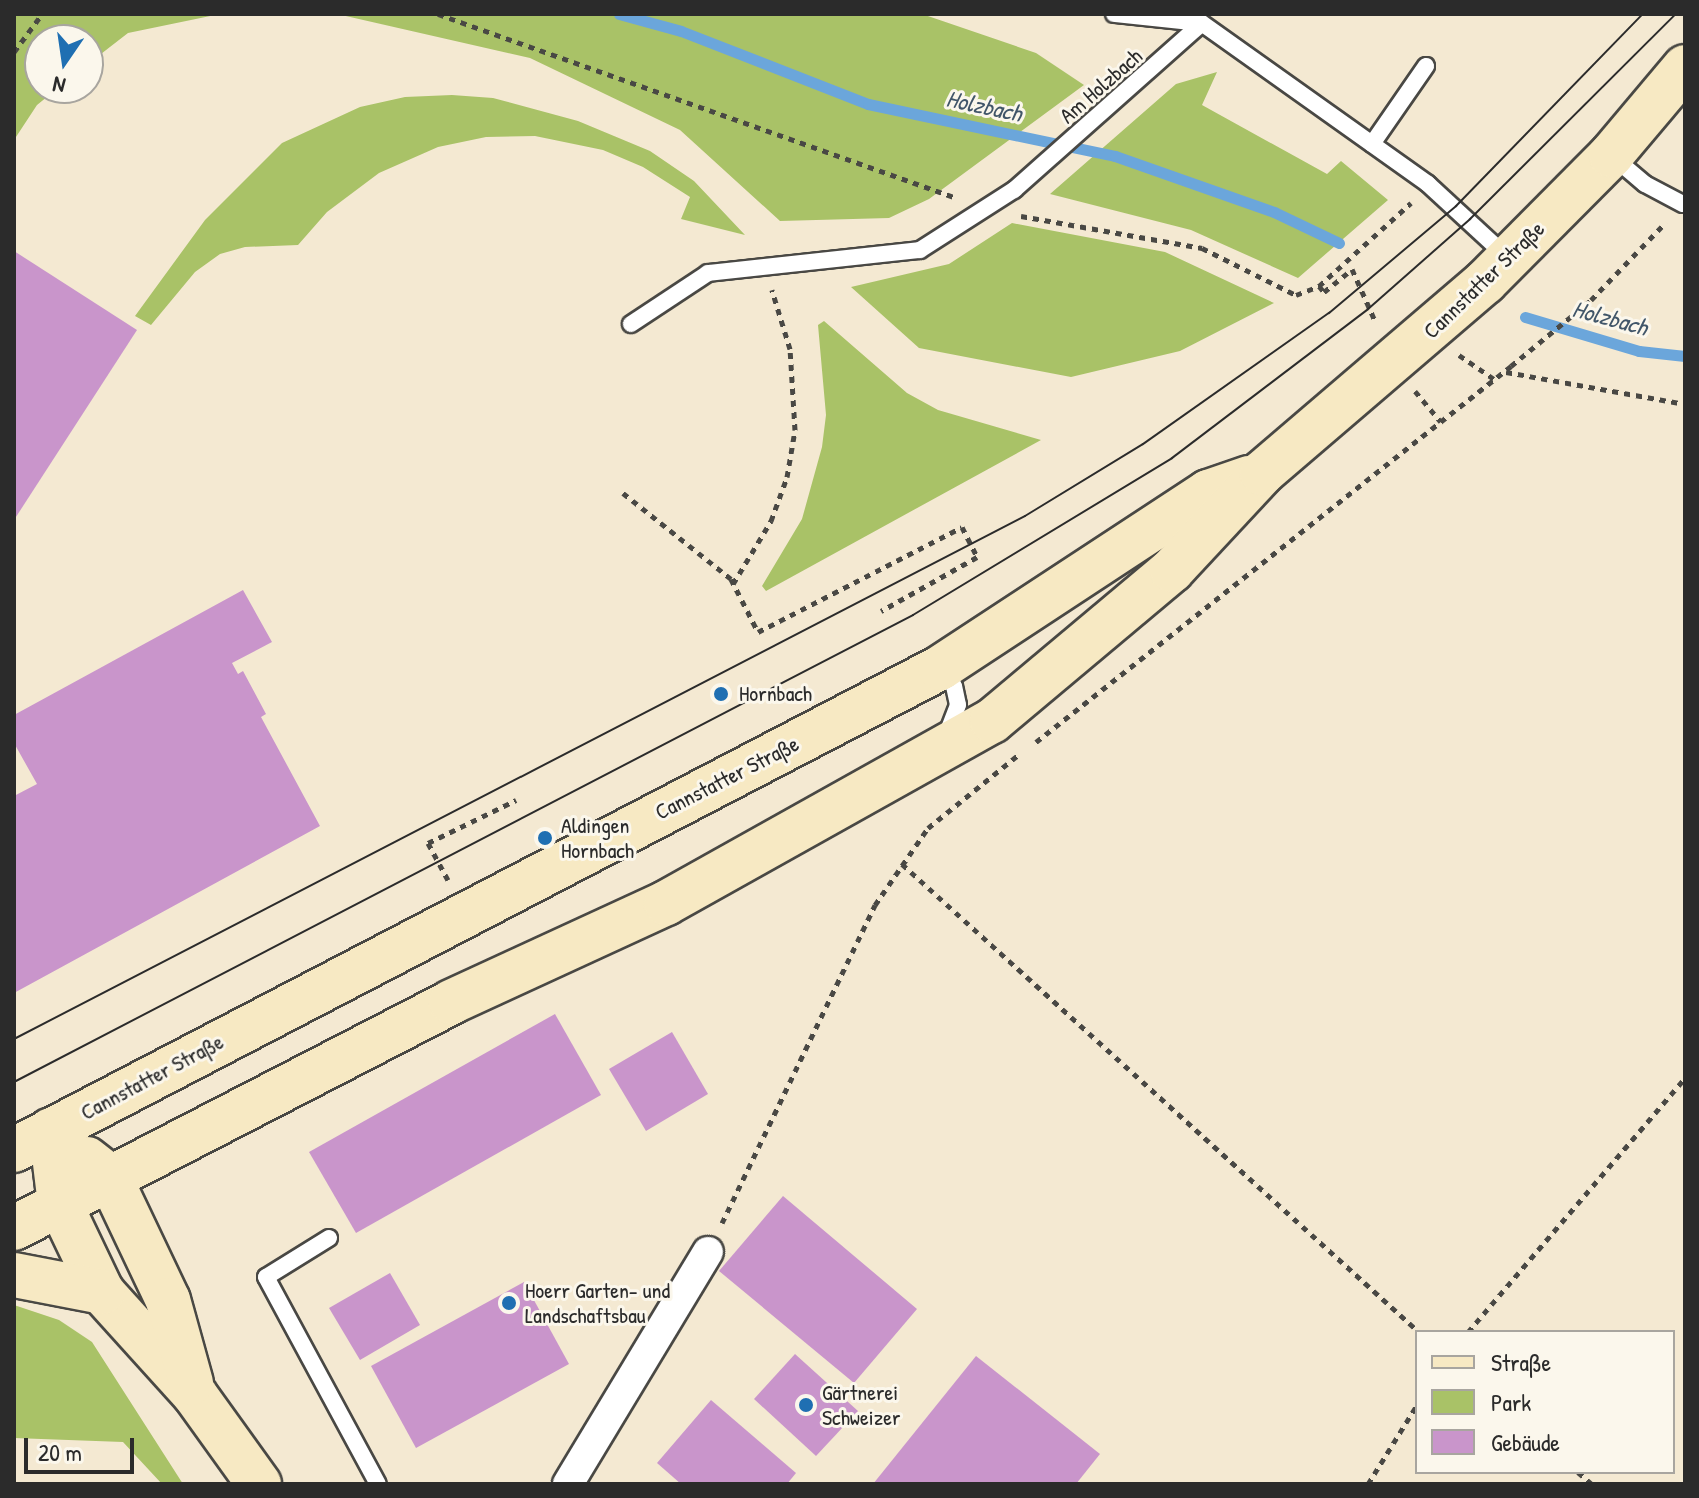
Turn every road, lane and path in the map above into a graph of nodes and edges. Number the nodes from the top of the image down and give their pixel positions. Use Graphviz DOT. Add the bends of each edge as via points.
graph roads {
  1 [pos="42,14"];
  2 [pos="438,14"];
  3 [pos="1114,14"];
  4 [pos="1195,18"];
  5 [pos="14,52"];
  6 [pos="1426,66"];
  7 [pos="1685,67"];
  8 [pos="1372,144"];
  9 [pos="1611,155"];
  10 [pos="1428,184"];
  11 [pos="1683,204"];
  12 [pos="987,210"];
  13 [pos="1508,258"];
  14 [pos="763,266"];
  15 [pos="631,324"];
  16 [pos="1454,352"];
  17 [pos="1505,372"];
  18 [pos="1494,379"];
  19 [pos="1424,381"];
  20 [pos="1685,404"];
  21 [pos="1441,422"];
  22 [pos="1262,473"];
  23 [pos="623,493"];
  24 [pos="733,584"];
  25 [pos="881,611"];
  26 [pos="940,668"];
  27 [pos="931,759"];
  28 [pos="516,800"];
  29 [pos="902,864"];
  30 [pos="449,881"];
  31 [pos="1685,1078"];
  32 [pos="32,1140"];
  33 [pos="109,1176"];
  34 [pos="60,1204"];
  35 [pos="14,1228"];
  36 [pos="329,1238"];
  37 [pos="708,1252"];
  38 [pos="14,1275"];
  39 [pos="102,1292"];
  40 [pos="1417,1330"];
  41 [pos="1470,1330"];
  42 [pos="195,1395"];
  43 [pos="1415,1408"];
  44 [pos="259,1484"];
  45 [pos="378,1484"];
  46 [pos="568,1484"];
  47 [pos="1368,1484"];
  1 -- 5 [label="path"];
  2 -- 12 [label="path"];
  3 -- 4 [label="lane"];
  4 -- 8 [label="lane"];
  4 -- 12 [label="lane, Am Holzbach" via="1134,88"];
  6 -- 8 [label="lane"];
  7 -- 9 [label="main road, Cannstatter Straße"];
  8 -- 10 [label="lane"];
  9 -- 11 [label="lane" via="1645,184"];
  9 -- 13 [label="main road, Cannstatter Straße"];
  10 -- 12 [label="path" via="1381,235 1319,286 1296,295 1202,248"];
  10 -- 13 [label="lane"];
  11 -- 17 [label="path" via="1591,300"];
  12 -- 14 [label="lane, Am Holzbach" via="920,250"];
  13 -- 22 [label="main road, Cannstatter Straße" via="1423,339"];
  14 -- 15 [label="lane, Am Holzbach" via="708,273"];
  14 -- 24 [label="path" via="790,349 795,430 787,477 771,521"];
  16 -- 18 [label="path"];
  17 -- 18 [label="path"];
  17 -- 20 [label="path"];
  18 -- 21 [label="path"];
  19 -- 21 [label="path" via="1414,390"];
  21 -- 29 [label="path" via="928,828"];
  22 -- 26 [label="main road, Cannstatter Straße" via="1208,492"];
  22 -- 27 [label="main road, Cannstatter Straße" via="1172,570 1077,653 992,721"];
  23 -- 24 [label="path"];
  24 -- 25 [label="path" via="758,632 962,527 977,557"];
  26 -- 27 [label="lane" via="954,686 958,705"];
  26 -- 32 [label="main road, Cannstatter Straße"];
  27 -- 33 [label="main road, Cannstatter Straße" via="666,903 451,1002"];
  28 -- 30 [label="path" via="428,843"];
  29 -- 37 [label="path" via="875,905"];
  29 -- 40 [label="path"];
  31 -- 41 [label="path"];
  32 -- 33 [label="main road, Cannstatter Straße"];
  32 -- 34 [label="main road, Cannstatter Straße"];
  33 -- 34 [label="main road, Cannstatter Straße"];
  33 -- 42 [label="main road, Cannstatter Straße" via="168,1300"];
  34 -- 35 [label="main road"];
  34 -- 39 [label="main road, Cannstatter Straße"];
  36 -- 45 [label="lane" via="266,1277"];
  37 -- 46 [label="street"];
  38 -- 39 [label="main road"];
  39 -- 42 [label="main road, Cannstatter Straße"];
  42 -- 44 [label="main road, Cannstatter Straße"];
  43 -- 47 [label="path"];
}
